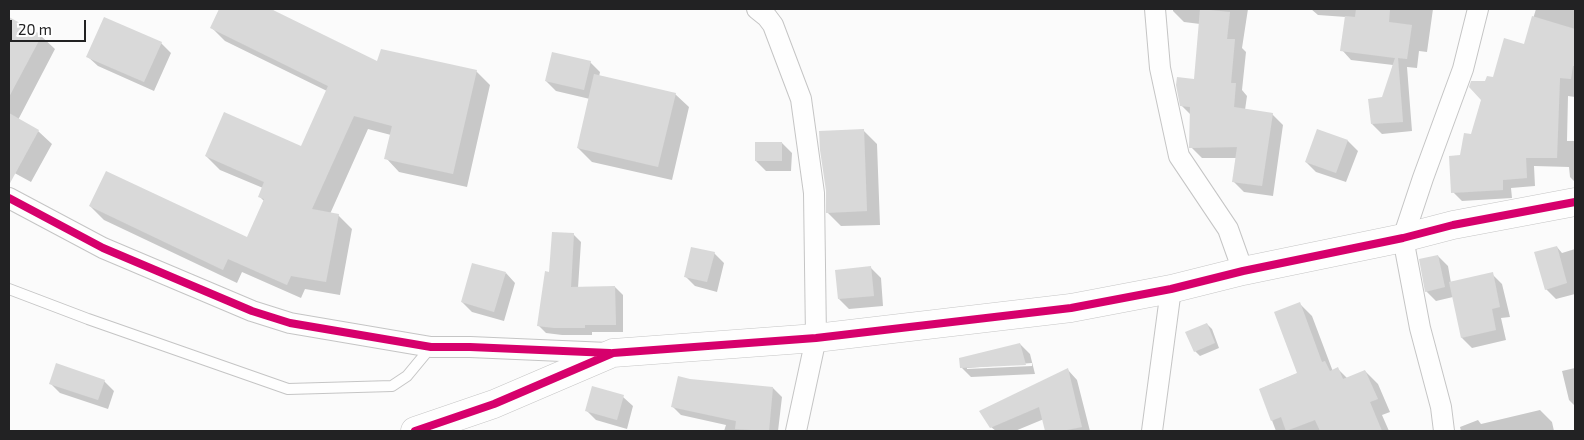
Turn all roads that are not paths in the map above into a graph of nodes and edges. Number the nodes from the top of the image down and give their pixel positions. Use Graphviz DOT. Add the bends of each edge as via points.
graph roads {
  1 [pos="757,9"];
  2 [pos="1156,9"];
  3 [pos="1478,9"];
  4 [pos="9,198"];
  5 [pos="1575,202"];
  6 [pos="1403,238"];
  7 [pos="1243,271"];
  8 [pos="9,289"];
  9 [pos="1171,290"];
  10 [pos="816,338"];
  11 [pos="431,347"];
  12 [pos="613,353"];
  13 [pos="415,431"];
  14 [pos="796,431"];
  15 [pos="1152,431"];
  16 [pos="1444,431"];
  1 -- 10 [label="street" via="773,25 801,99 814,193"];
  2 -- 7 [label="street" via="1160,68 1179,156 1228,229"];
  3 -- 6 [label="street" via="1463,69"];
  4 -- 11 [label="street" via="104,248 252,311 290,323"];
  5 -- 6 [label="street"];
  6 -- 7 [label="street"];
  6 -- 16 [label="street"];
  7 -- 9 [label="street"];
  8 -- 11 [label="lane" via="288,389 392,386 408,376"];
  9 -- 10 [label="street" via="1071,308"];
  9 -- 15 [label="street"];
  10 -- 12 [label="street"];
  10 -- 14 [label="street"];
  11 -- 12 [label="street"];
  12 -- 13 [label="street" via="494,404"];
}
